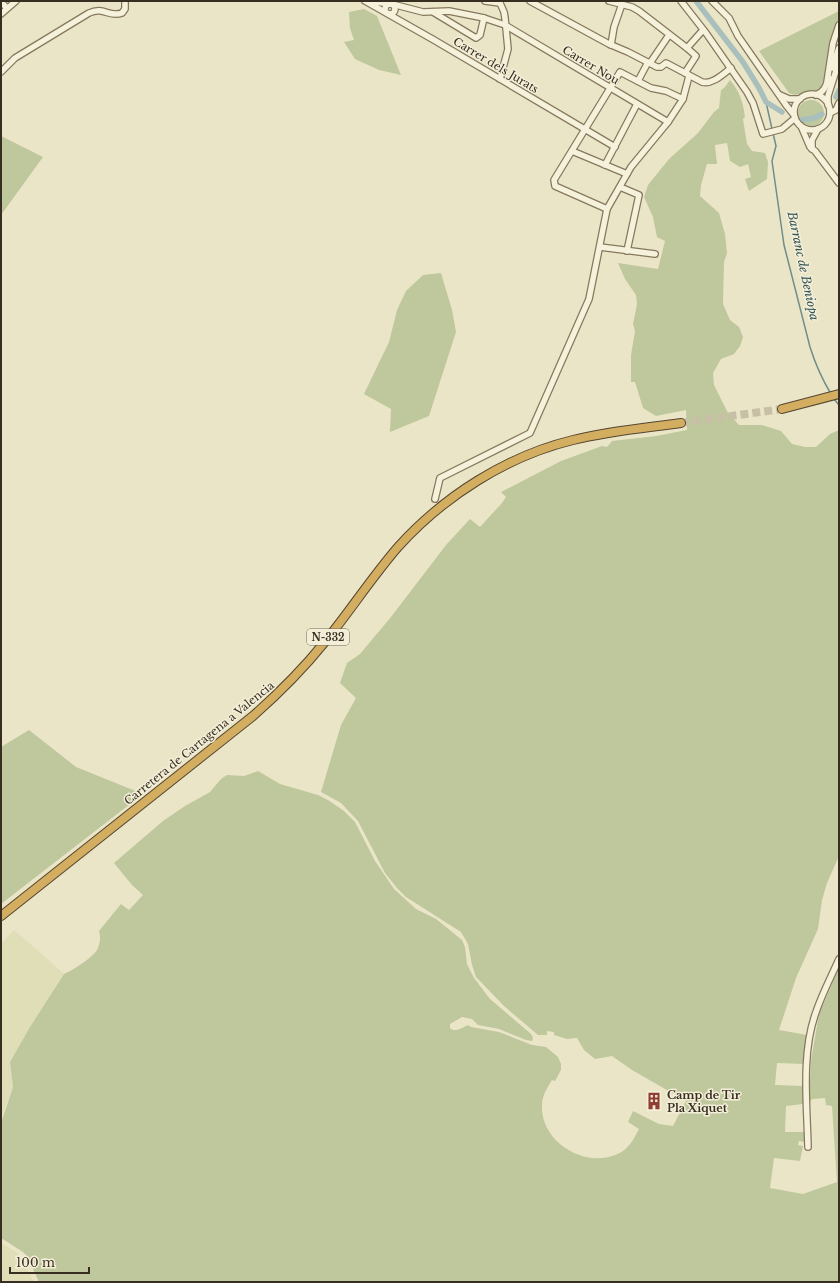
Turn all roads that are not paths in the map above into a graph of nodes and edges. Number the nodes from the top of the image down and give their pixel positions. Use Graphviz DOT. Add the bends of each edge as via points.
graph roads {
  1 [pos="16,1"];
  2 [pos="125,1"];
  3 [pos="365,1"];
  4 [pos="485,1"];
  5 [pos="530,1"];
  6 [pos="609,1"];
  7 [pos="681,1"];
  8 [pos="712,1"];
  9 [pos="1,2"];
  10 [pos="394,2"];
  11 [pos="500,2"];
  12 [pos="622,4"];
  13 [pos="7,8"];
  14 [pos="432,11"];
  15 [pos="387,13"];
  16 [pos="1,14"];
  17 [pos="484,18"];
  18 [pos="505,25"];
  19 [pos="839,25"];
  20 [pos="703,30"];
  21 [pos="669,35"];
  22 [pos="611,45"];
  23 [pos="687,48"];
  24 [pos="839,48"];
  25 [pos="839,61"];
  26 [pos="650,62"];
  27 [pos="731,68"];
  28 [pos="1,72"];
  29 [pos="687,75"];
  30 [pos="500,79"];
  31 [pos="638,81"];
  32 [pos="827,82"];
  33 [pos="610,88"];
  34 [pos="780,95"];
  35 [pos="816,95"];
  36 [pos="683,99"];
  37 [pos="800,99"];
  38 [pos="839,103"];
  39 [pos="637,104"];
  40 [pos="829,109"];
  41 [pos="794,117"];
  42 [pos="668,122"];
  43 [pos="801,126"];
  44 [pos="818,129"];
  45 [pos="585,130"];
  46 [pos="615,147"];
  47 [pos="812,149"];
  48 [pos="572,151"];
  49 [pos="605,165"];
  50 [pos="627,174"];
  51 [pos="839,183"];
  52 [pos="620,187"];
  53 [pos="607,209"];
  54 [pos="600,247"];
  55 [pos="626,250"];
  56 [pos="655,254"];
  57 [pos="839,394"];
  58 [pos="839,398"];
  59 [pos="821,400"];
  60 [pos="782,409"];
  61 [pos="681,423"];
  62 [pos="435,498"];
  63 [pos="1,916"];
  64 [pos="839,959"];
  65 [pos="808,1147"];
  1 -- 13 [label="street"];
  2 -- 28 [label="street" via="122,13 114,15 101,10 89,13 15,58"];
  3 -- 10 [label="street, Carrer Nou"];
  3 -- 15 [label="street, Carrer dels Jurats"];
  4 -- 11 [label="street"];
  5 -- 22 [label="street"];
  6 -- 12 [label="street"];
  7 -- 20 [label="street"];
  8 -- 34 [label="street" via="729,18 738,36"];
  9 -- 13 [label="street"];
  10 -- 14 [label="street, Carrer Nou" via="424,12"];
  10 -- 15 [label="street" via="385,7"];
  11 -- 18 [label="street"];
  12 -- 21 [label="street" via="639,11"];
  12 -- 22 [label="street"];
  13 -- 16 [label="street"];
  14 -- 17 [label="street, Carrer Nou" via="449,11"];
  14 -- 17 [label="street" via="476,38 480,35"];
  15 -- 30 [label="street, Carrer dels Jurats"];
  17 -- 18 [label="street, Carrer Nou"];
  18 -- 30 [label="street" via="508,49"];
  18 -- 33 [label="street, Carrer Nou"];
  19 -- 32 [label="street" via="833,43"];
  20 -- 23 [label="street"];
  20 -- 27 [label="street"];
  21 -- 23 [label="street"];
  21 -- 26 [label="street"];
  22 -- 26 [label="street"];
  23 -- 29 [label="street" via="696,56"];
  24 -- 32 [label="street"];
  25 -- 40 [label="street" via="828,96"];
  26 -- 29 [label="street" via="660,68 666,63"];
  26 -- 31 [label="street"];
  27 -- 29 [label="street" via="711,82 705,83"];
  27 -- 41 [label="street" via="753,103 763,134 782,129"];
  29 -- 36 [label="street"];
  30 -- 45 [label="street, Carrer dels Jurats"];
  31 -- 33 [label="street" via="620,72"];
  31 -- 36 [label="street"];
  32 -- 35 [label="street" via="822,92"];
  33 -- 39 [label="street, Carrer Nou"];
  33 -- 45 [label="street"];
  34 -- 37 [label="street" via="789,99"];
  34 -- 41 [label="street"];
  35 -- 37 [label="street"];
  35 -- 40 [label="street" via="823,99"];
  36 -- 42 [label="street"];
  37 -- 41 [label="street" via="795,107"];
  38 -- 40 [label="street" via="836,110 832,112"];
  39 -- 42 [label="street, Carrer Nou"];
  39 -- 46 [label="street"];
  40 -- 44 [label="street" via="826,122"];
  41 -- 43 [label="street"];
  42 -- 50 [label="street"];
  43 -- 44 [label="street" via="812,130"];
  43 -- 47 [label="street"];
  44 -- 47 [label="street" via="812,140"];
  45 -- 46 [label="street, Carrer dels Jurats"];
  45 -- 48 [label="street"];
  46 -- 49 [label="street"];
  47 -- 51 [label="street"];
  48 -- 49 [label="street"];
  48 -- 53 [label="street" via="554,180 555,186"];
  49 -- 50 [label="street"];
  50 -- 52 [label="street"];
  52 -- 53 [label="street"];
  52 -- 55 [label="street" via="639,195"];
  53 -- 54 [label="street"];
  54 -- 55 [label="street"];
  54 -- 62 [label="street" via="589,299 530,433 440,478"];
  55 -- 56 [label="street"];
  57 -- 59 [label="highway"];
  58 -- 59 [label="highway"];
  59 -- 60 [label="highway"];
  61 -- 63 [label="highway, Carretera de Cartagena a Valencia / N-332" via="599,434 557,445 496,470 461,492 423,522 398,548 303,669 281,691 247,721"];
  64 -- 65 [label="street" via="816,1013 809,1044"];
}
